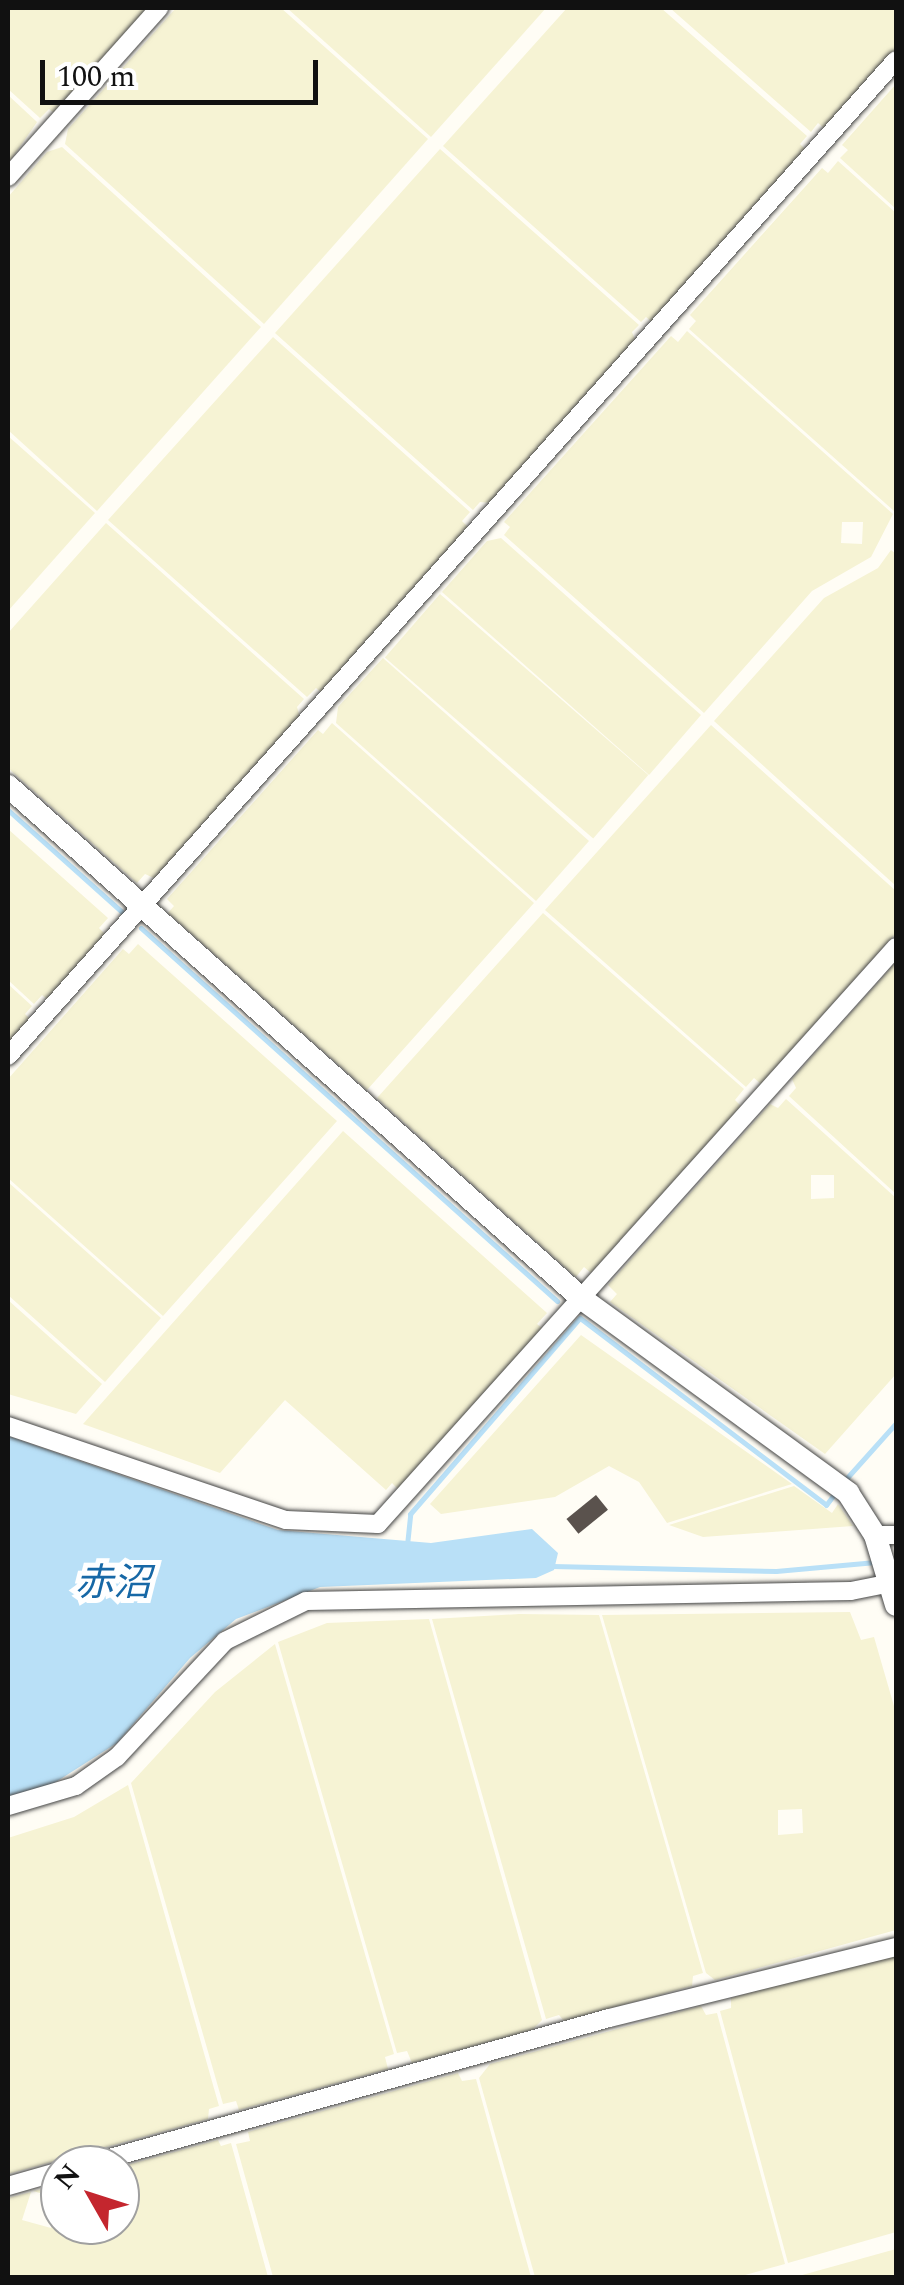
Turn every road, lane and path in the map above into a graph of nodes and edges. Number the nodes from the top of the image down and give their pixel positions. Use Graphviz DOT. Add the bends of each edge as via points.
graph roads {
  1 [pos="158,8"];
  2 [pos="896,60"];
  3 [pos="8,177"];
  4 [pos="8,786"];
  5 [pos="142,906"];
  6 [pos="896,946"];
  7 [pos="8,1056"];
  8 [pos="581,1298"];
  9 [pos="8,1426"];
  10 [pos="883,1537"];
  11 [pos="891,1586"];
  12 [pos="8,1806"];
  13 [pos="896,1947"];
  14 [pos="140,2149"];
  15 [pos="40,2177"];
  16 [pos="8,2186"];
  1 -- 3 [label="street"];
  2 -- 5 [label="street"];
  4 -- 5 [label="street"];
  5 -- 7 [label="street"];
  5 -- 8 [label="street"];
  6 -- 8 [label="street"];
  8 -- 9 [label="street" via="378,1524 286,1520"];
  8 -- 10 [label="street" via="842,1489"];
  10 -- 11 [label="street"];
  11 -- 12 [label="street" via="306,1602 225,1642 117,1757 76,1786"];
  13 -- 14 [label="street" via="609,2018"];
  15 -- 16 [label="street"];
}
